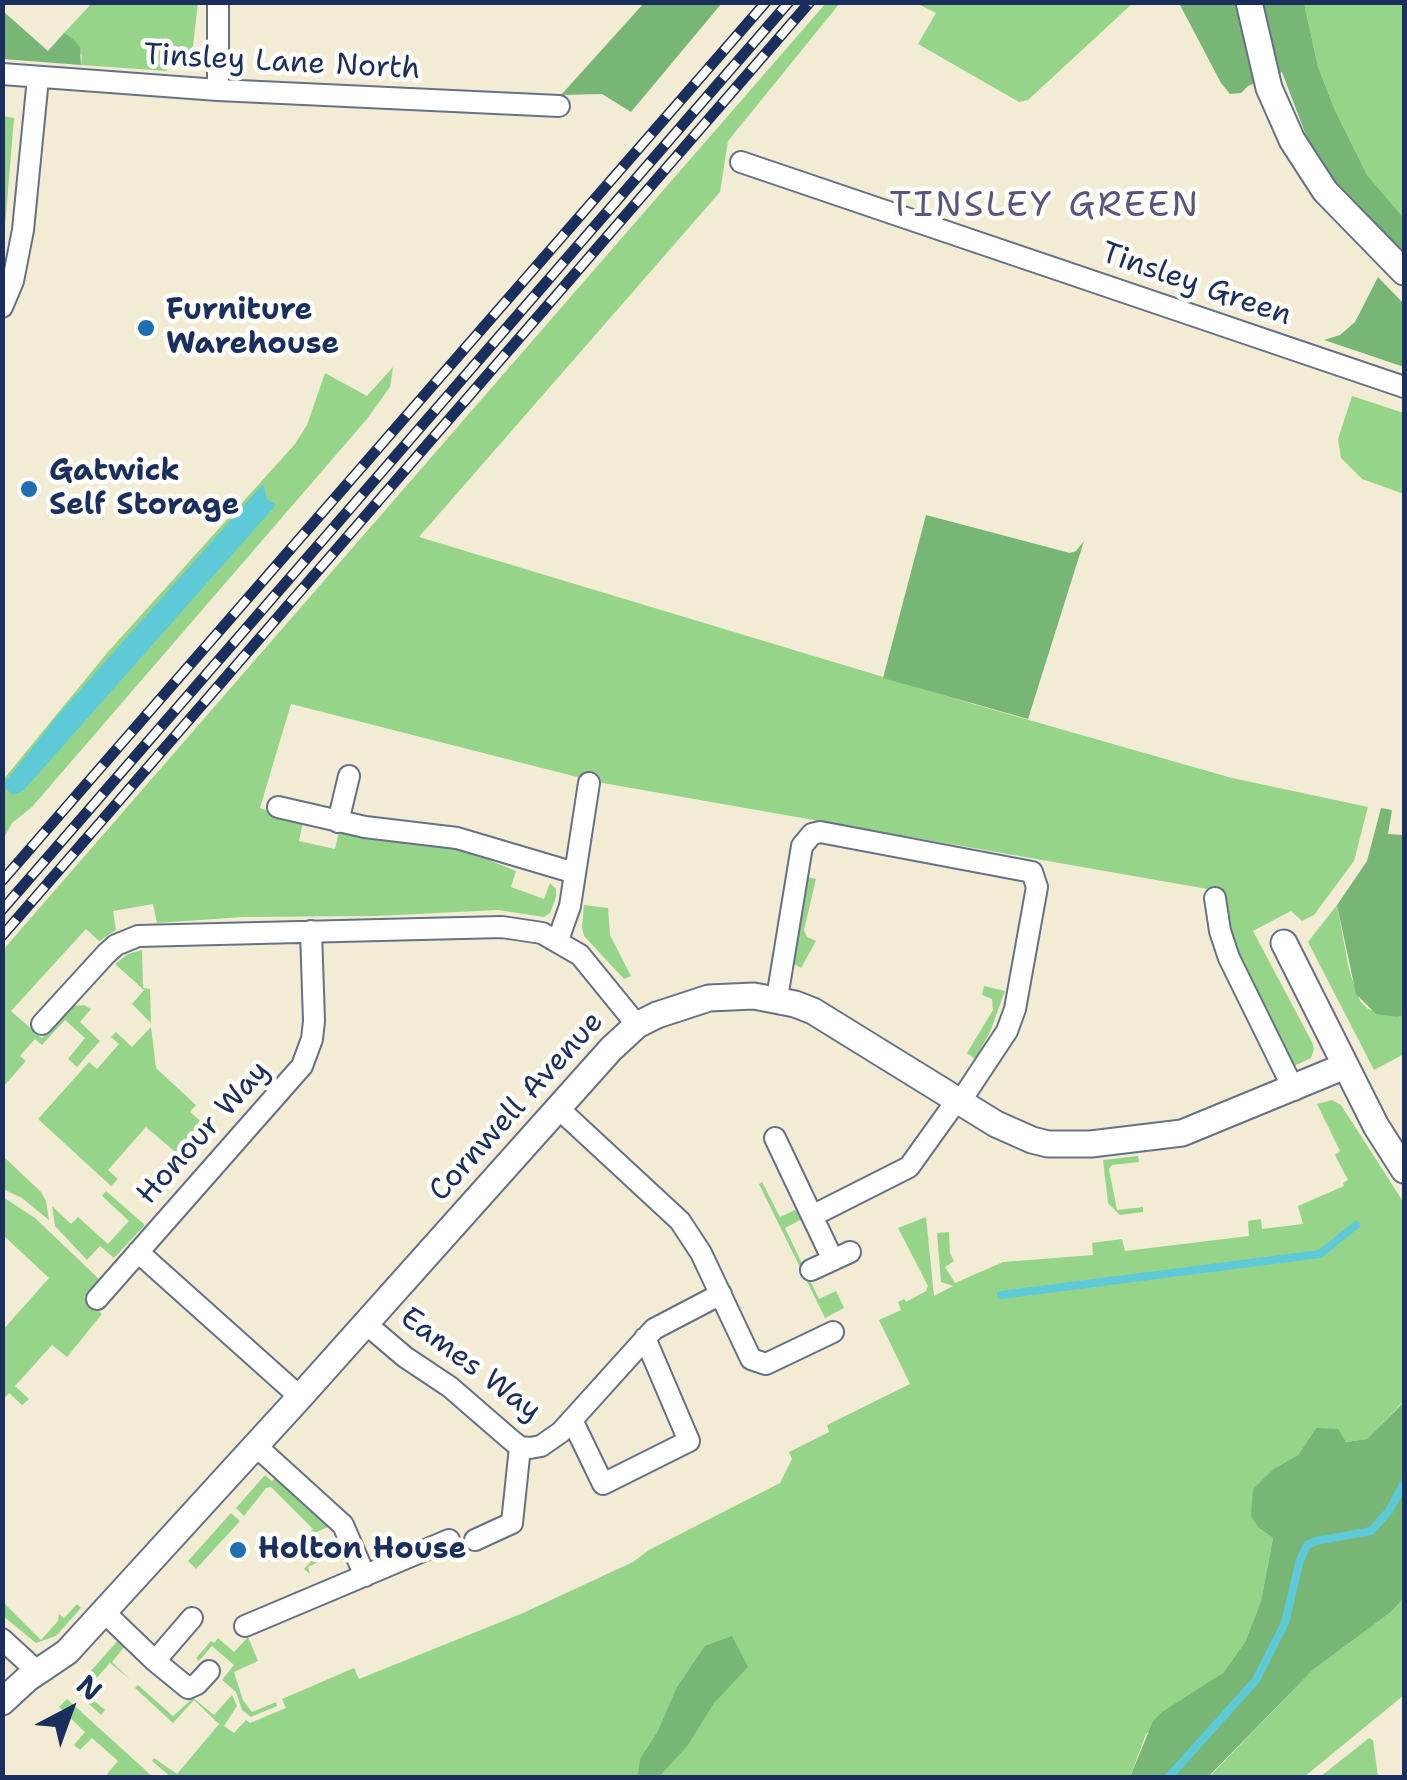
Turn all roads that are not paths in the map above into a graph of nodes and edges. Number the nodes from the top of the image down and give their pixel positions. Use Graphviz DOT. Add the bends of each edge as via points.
graph roads {
  1 [pos="218,2"];
  2 [pos="1249,2"];
  3 [pos="2,74"];
  4 [pos="38,78"];
  5 [pos="218,90"];
  6 [pos="559,106"];
  7 [pos="741,162"];
  8 [pos="1404,272"];
  9 [pos="2,307"];
  10 [pos="1404,387"];
  11 [pos="349,776"];
  12 [pos="589,783"];
  13 [pos="278,807"];
  14 [pos="338,822"];
  15 [pos="574,873"];
  16 [pos="1215,898"];
  17 [pos="311,931"];
  18 [pos="558,940"];
  19 [pos="1284,943"];
  20 [pos="776,998"];
  21 [pos="42,1024"];
  22 [pos="637,1024"];
  23 [pos="1346,1066"];
  24 [pos="1294,1090"];
  25 [pos="959,1101"];
  26 [pos="558,1108"];
  27 [pos="775,1138"];
  28 [pos="1404,1170"];
  29 [pos="812,1216"];
  30 [pos="138,1252"];
  31 [pos="811,1270"];
  32 [pos="722,1294"];
  33 [pos="96,1299"];
  34 [pos="365,1323"];
  35 [pos="833,1332"];
  36 [pos="645,1338"];
  37 [pos="300,1397"];
  38 [pos="572,1420"];
  39 [pos="256,1446"];
  40 [pos="520,1447"];
  41 [pos="449,1540"];
  42 [pos="476,1540"];
  43 [pos="366,1576"];
  44 [pos="104,1612"];
  45 [pos="192,1618"];
  46 [pos="245,1626"];
  47 [pos="2,1639"];
  48 [pos="155,1661"];
  49 [pos="208,1671"];
  50 [pos="38,1672"];
  51 [pos="2,1702"];
  1 -- 5 [label="street"];
  2 -- 8 [label="street" via="1269,88 1292,140 1325,191"];
  3 -- 4 [label="street, Tinsley Lane North"];
  4 -- 5 [label="street, Tinsley Lane North"];
  4 -- 9 [label="street" via="24,230"];
  5 -- 6 [label="street, Tinsley Lane North"];
  7 -- 10 [label="street, Tinsley Green"];
  11 -- 14 [label="street"];
  12 -- 15 [label="street"];
  13 -- 14 [label="street"];
  14 -- 15 [label="street" via="457,838"];
  15 -- 18 [label="street"];
  16 -- 24 [label="street" via="1229,958"];
  17 -- 18 [label="street" via="516,928"];
  17 -- 21 [label="street" via="126,940"];
  17 -- 30 [label="street, Honour Way" via="314,1021 302,1066"];
  18 -- 22 [label="street" via="596,972"];
  19 -- 23 [label="street"];
  20 -- 22 [label="street, Cornwell Avenue" via="709,998"];
  20 -- 25 [label="street, Cornwell Avenue" via="813,1011"];
  20 -- 25 [label="street" via="802,846 812,834 1032,872 1037,888 1012,1019"];
  22 -- 26 [label="street, Cornwell Avenue"];
  23 -- 24 [label="street, Cornwell Avenue"];
  23 -- 28 [label="street"];
  24 -- 25 [label="street, Cornwell Avenue" via="1182,1133 1091,1144 1032,1140"];
  25 -- 29 [label="street" via="910,1167"];
  26 -- 32 [label="street" via="680,1221"];
  26 -- 34 [label="street, Cornwell Avenue"];
  27 -- 29 [label="street"];
  29 -- 31 [label="street" via="842,1256"];
  30 -- 33 [label="street, Honour Way"];
  30 -- 37 [label="street, Honour Way"];
  32 -- 35 [label="street" via="759,1363"];
  32 -- 36 [label="street, Eames Way"];
  34 -- 37 [label="street, Cornwell Avenue"];
  34 -- 40 [label="street, Eames Way"];
  36 -- 38 [label="street, Eames Way"];
  36 -- 38 [label="street" via="689,1441 603,1484"];
  37 -- 39 [label="street, Cornwell Avenue"];
  38 -- 40 [label="street, Eames Way" via="541,1446"];
  39 -- 43 [label="street" via="343,1525"];
  39 -- 44 [label="street, Cornwell Avenue"];
  40 -- 42 [label="street" via="512,1523"];
  41 -- 43 [label="street"];
  43 -- 46 [label="street"];
  44 -- 48 [label="street"];
  44 -- 50 [label="street, Cornwell Avenue" via="59,1660"];
  45 -- 48 [label="street"];
  47 -- 50 [label="street"];
  48 -- 49 [label="street" via="188,1688"];
  50 -- 51 [label="street, Cornwell Avenue"];
}
